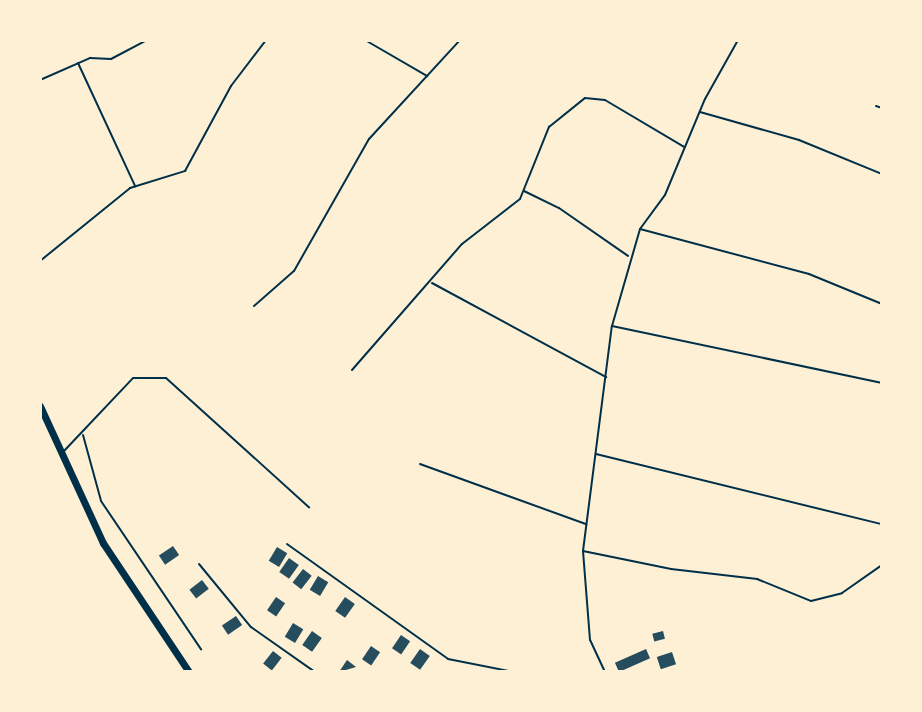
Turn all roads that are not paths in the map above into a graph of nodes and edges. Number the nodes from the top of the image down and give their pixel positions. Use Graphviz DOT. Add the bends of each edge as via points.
graph roads {
  1 [pos="147,40"];
  2 [pos="266,40"];
  3 [pos="365,40"];
  4 [pos="460,40"];
  5 [pos="738,40"];
  6 [pos="78,63"];
  7 [pos="427,76"];
  8 [pos="40,80"];
  9 [pos="876,106"];
  10 [pos="882,108"];
  11 [pos="700,112"];
  12 [pos="685,148"];
  13 [pos="882,174"];
  14 [pos="135,186"];
  15 [pos="524,191"];
  16 [pos="640,229"];
  17 [pos="628,256"];
  18 [pos="40,261"];
  19 [pos="432,283"];
  20 [pos="882,304"];
  21 [pos="254,306"];
  22 [pos="612,326"];
  23 [pos="352,370"];
  24 [pos="606,377"];
  25 [pos="882,383"];
  26 [pos="40,406"];
  27 [pos="83,435"];
  28 [pos="59,454"];
  29 [pos="596,454"];
  30 [pos="420,464"];
  31 [pos="309,507"];
  32 [pos="586,524"];
  33 [pos="882,524"];
  34 [pos="287,544"];
  35 [pos="583,551"];
  36 [pos="199,564"];
  37 [pos="882,565"];
  38 [pos="201,649"];
  39 [pos="189,672"];
  40 [pos="315,672"];
  41 [pos="514,672"];
  42 [pos="605,672"];
  1 -- 6 [label="lane" via="111,59"];
  2 -- 14 [label="lane" via="231,86 185,171"];
  3 -- 7 [label="lane"];
  4 -- 7 [label="lane"];
  5 -- 11 [label="lane"];
  6 -- 8 [label="lane"];
  6 -- 14 [label="lane"];
  7 -- 21 [label="lane" via="369,139 294,271"];
  9 -- 10 [label="lane"];
  11 -- 12 [label="lane"];
  11 -- 13 [label="lane" via="800,140"];
  12 -- 15 [label="lane" via="605,100 585,98 549,127"];
  12 -- 16 [label="lane" via="665,195"];
  14 -- 18 [label="lane"];
  15 -- 17 [label="lane" via="559,208"];
  15 -- 19 [label="lane" via="462,244"];
  16 -- 17 [label="lane"];
  16 -- 20 [label="lane" via="809,274"];
  17 -- 22 [label="lane"];
  19 -- 23 [label="lane"];
  19 -- 24 [label="lane"];
  22 -- 24 [label="lane"];
  22 -- 25 [label="lane"];
  24 -- 29 [label="lane"];
  26 -- 28 [label="highway"];
  27 -- 28 [label="lane"];
  27 -- 31 [label="lane" via="133,378 166,378"];
  27 -- 38 [label="lane" via="101,501"];
  28 -- 39 [label="highway" via="102,543"];
  29 -- 32 [label="lane"];
  29 -- 33 [label="lane"];
  30 -- 32 [label="lane"];
  32 -- 35 [label="lane"];
  34 -- 41 [label="lane" via="448,659"];
  35 -- 37 [label="lane" via="671,569 757,579 811,601 842,593"];
  35 -- 42 [label="lane" via="590,640"];
  36 -- 40 [label="lane" via="251,627"];
}
